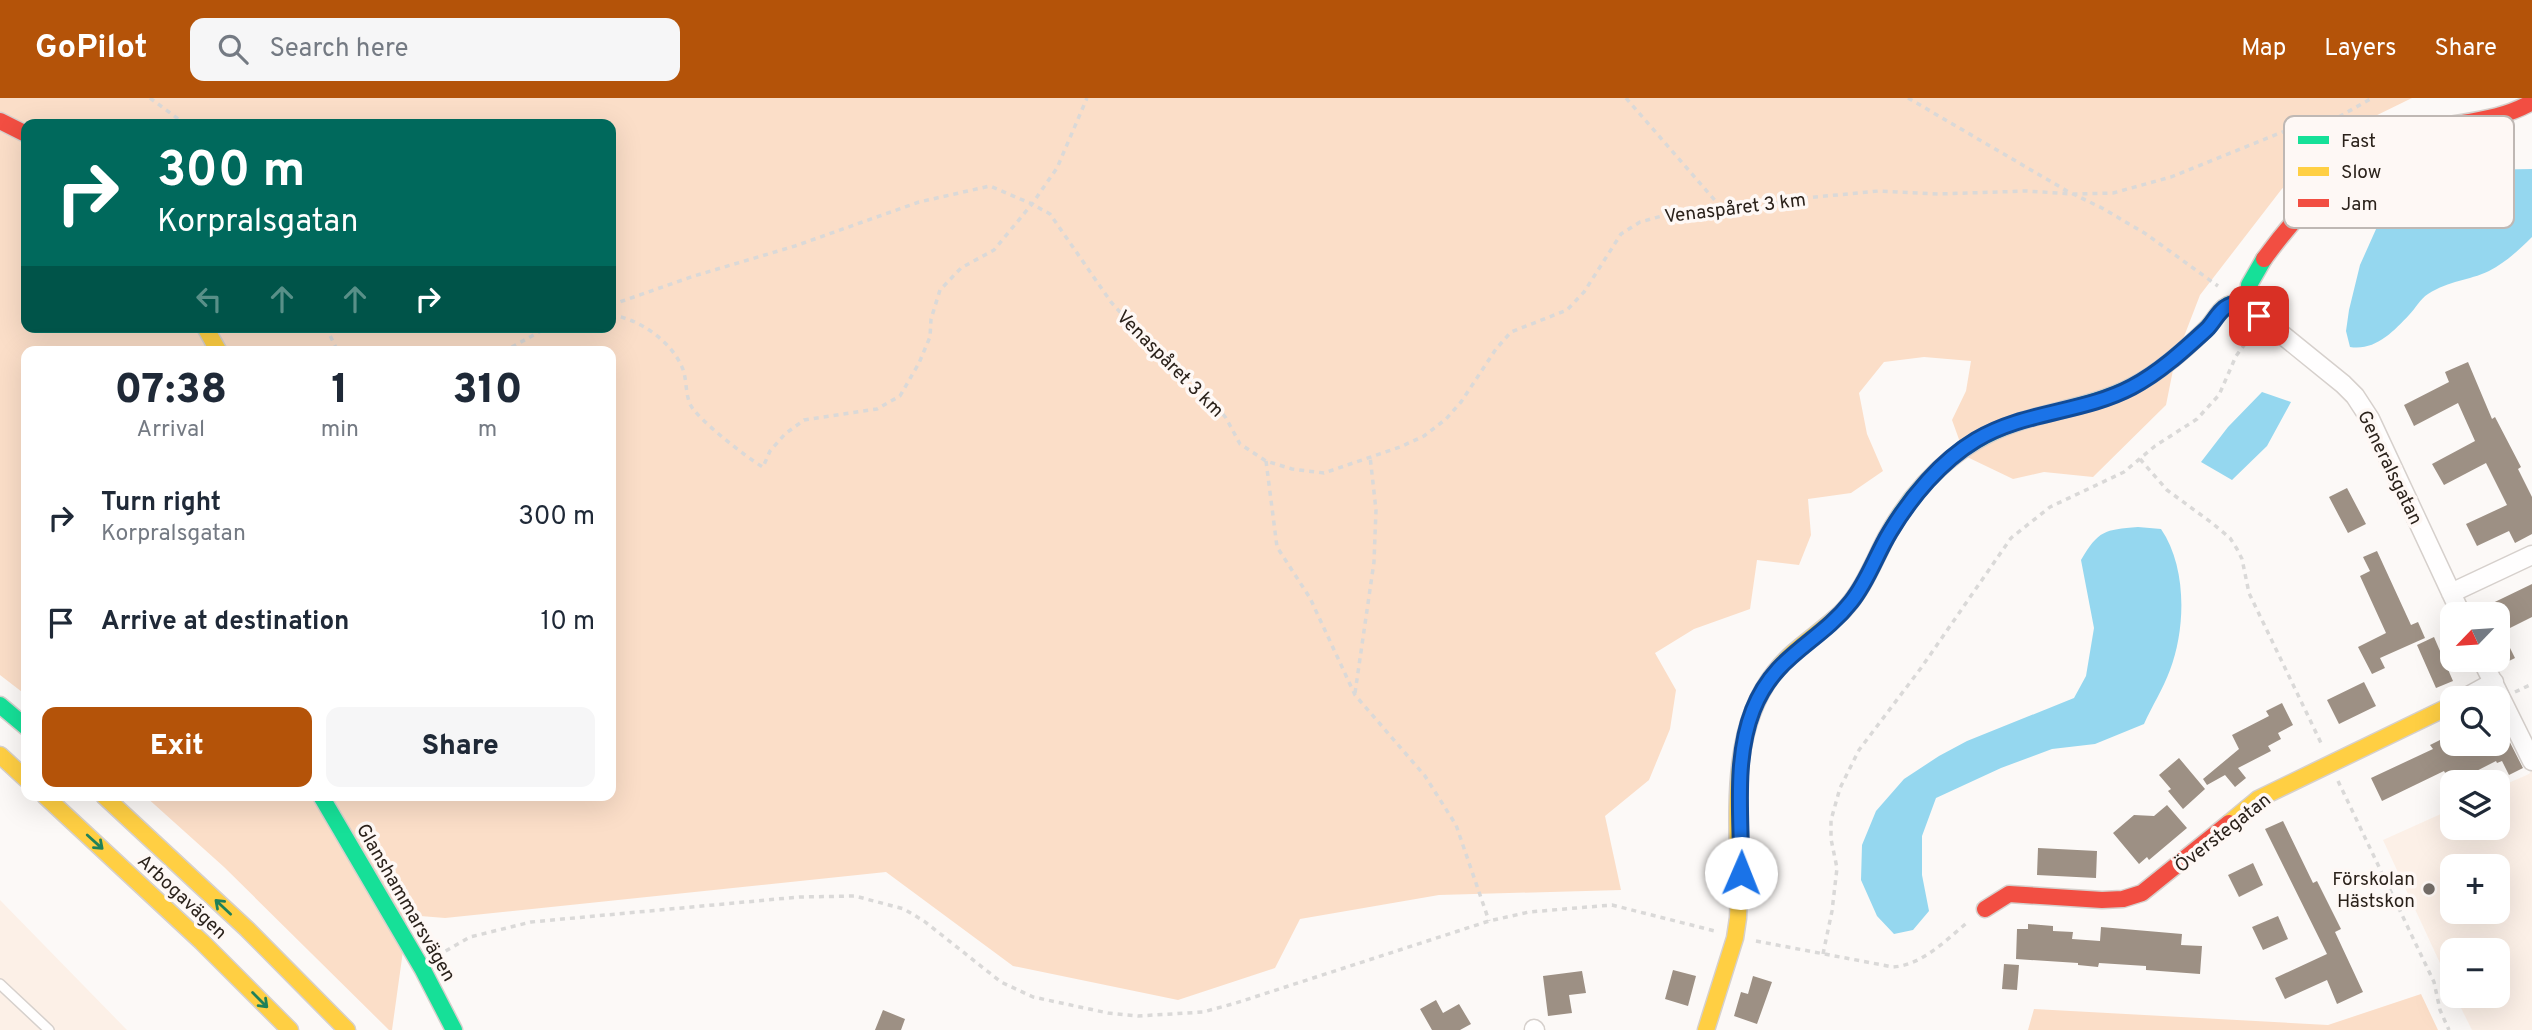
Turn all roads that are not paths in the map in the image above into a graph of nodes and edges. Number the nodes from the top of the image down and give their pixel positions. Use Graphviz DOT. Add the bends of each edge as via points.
graph roads {
  1 [pos="2532,102"];
  2 [pos="2503,116"];
  3 [pos="0,121"];
  4 [pos="21,132"];
  5 [pos="2289,228"];
  6 [pos="2249,301"];
  7 [pos="2532,555"];
  8 [pos="2451,593"];
  9 [pos="2455,602"];
  10 [pos="2489,672"];
  11 [pos="2494,682"];
  12 [pos="2487,686"];
  13 [pos="0,705"];
  14 [pos="2440,711"];
  15 [pos="21,723"];
  16 [pos="0,755"];
  17 [pos="2532,761"];
  18 [pos="21,774"];
  19 [pos="50,801"];
  20 [pos="109,801"];
  21 [pos="324,801"];
  22 [pos="1985,909"];
  23 [pos="0,984"];
  24 [pos="49,1030"];
  25 [pos="290,1030"];
  26 [pos="347,1030"];
  27 [pos="454,1030"];
  28 [pos="1706,1030"];
  1 -- 2 [label="main road"];
  3 -- 4 [label="main road"];
  5 -- 6 [label="main road" via="2252,278"];
  6 -- 8 [label="street, Generalsgatan" via="2259,316 2355,396"];
  6 -- 28 [label="main road" via="2224,308 2191,343 2129,389 2018,422 1975,441 1914,498 1853,600 1781,664 1748,726 1742,765 1740,900"];
  7 -- 8 [label="street"];
  8 -- 9 [label="street, Generalsgatan"];
  10 -- 11 [label="street"];
  11 -- 12 [label="street"];
  11 -- 17 [label="street"];
  13 -- 15 [label="main road"];
  14 -- 22 [label="main road, Överstegatan" via="2258,799 2142,893 2102,900 2009,894"];
  16 -- 18 [label="main road"];
  19 -- 25 [label="main road, Arbogavägen, one-way"];
  26 -- 20 [label="main road, Arbogavägen, one-way"];
  21 -- 27 [label="main road, Glanshammarsvägen"];
  23 -- 24 [label="lane"];
}
